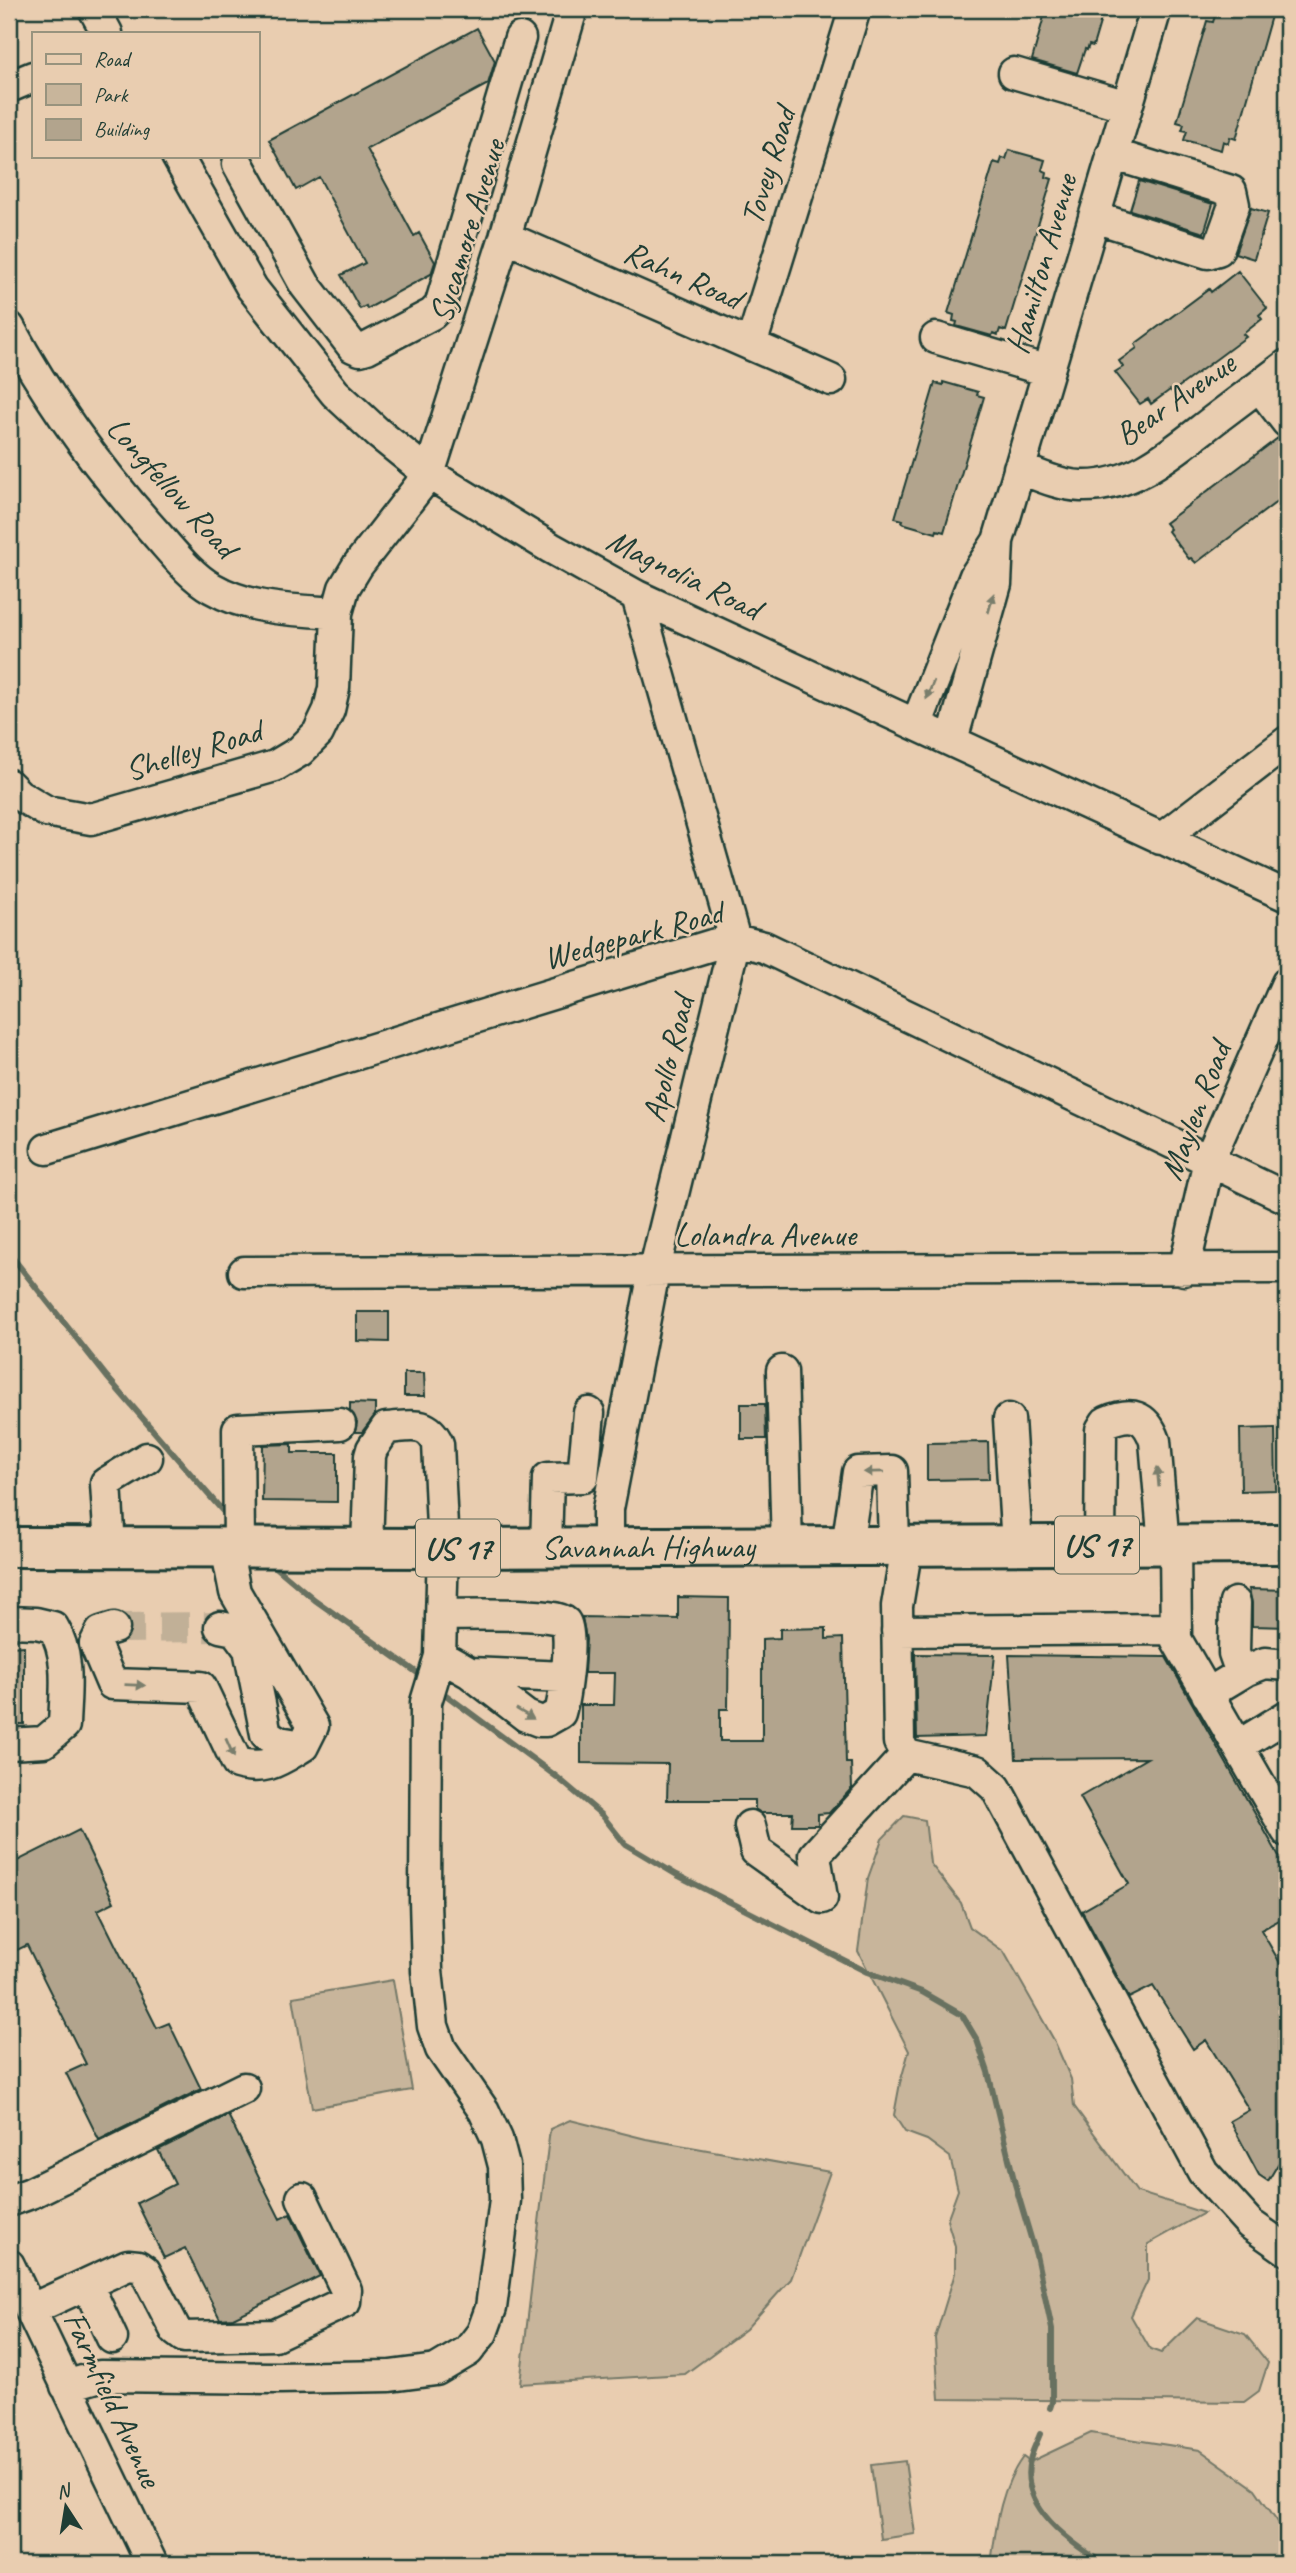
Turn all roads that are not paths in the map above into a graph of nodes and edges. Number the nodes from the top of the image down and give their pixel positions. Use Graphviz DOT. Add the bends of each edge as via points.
graph roads {
  1 [pos="94,9"];
  2 [pos="572,9"];
  3 [pos="855,9"];
  4 [pos="1156,9"];
  5 [pos="106,32"];
  6 [pos="520,37"];
  7 [pos="1014,73"];
  8 [pos="32,77"];
  9 [pos="9,88"];
  10 [pos="1126,107"];
  11 [pos="1112,154"];
  12 [pos="178,158"];
  13 [pos="238,164"];
  14 [pos="468,212"];
  15 [pos="1094,217"];
  16 [pos="506,231"];
  17 [pos="291,260"];
  18 [pos="252,288"];
  19 [pos="440,306"];
  20 [pos="9,327"];
  21 [pos="473,336"];
  22 [pos="936,338"];
  23 [pos="751,345"];
  24 [pos="1287,365"];
  25 [pos="1048,371"];
  26 [pos="831,380"];
  27 [pos="1259,386"];
  28 [pos="1287,422"];
  29 [pos="1019,468"];
  30 [pos="429,474"];
  31 [pos="998,541"];
  32 [pos="637,596"];
  33 [pos="337,613"];
  34 [pos="951,638"];
  35 [pos="979,647"];
  36 [pos="917,723"];
  37 [pos="952,740"];
  38 [pos="1287,742"];
  39 [pos="9,785"];
  40 [pos="1161,838"];
  41 [pos="1287,896"];
  42 [pos="735,940"];
  43 [pos="1287,983"];
  44 [pos="47,1149"];
  45 [pos="1209,1160"];
  46 [pos="1287,1198"];
  47 [pos="1287,1268"];
  48 [pos="1184,1270"];
  49 [pos="244,1272"];
  50 [pos="654,1272"];
  51 [pos="782,1371"];
  52 [pos="589,1413"];
  53 [pos="1009,1419"];
  54 [pos="340,1424"];
  55 [pos="147,1458"];
  56 [pos="1287,1544"];
  57 [pos="1017,1545"];
  58 [pos="1100,1545"];
  59 [pos="1169,1545"];
  60 [pos="608,1546"];
  61 [pos="787,1546"];
  62 [pos="847,1546"];
  63 [pos="900,1546"];
  64 [pos="9,1547"];
  65 [pos="110,1547"];
  66 [pos="232,1547"];
  67 [pos="547,1547"];
  68 [pos="367,1548"];
  69 [pos="443,1548"];
  70 [pos="1235,1603"];
  71 [pos="441,1615"];
  72 [pos="9,1622"];
  73 [pos="220,1627"];
  74 [pos="114,1628"];
  75 [pos="1175,1629"];
  76 [pos="897,1631"];
  77 [pos="440,1656"];
  78 [pos="1287,1665"];
  79 [pos="470,1673"];
  80 [pos="1241,1673"];
  81 [pos="566,1676"];
  82 [pos="1208,1694"];
  83 [pos="1287,1716"];
  84 [pos="9,1744"];
  85 [pos="303,1746"];
  86 [pos="1238,1746"];
  87 [pos="906,1755"];
  88 [pos="1277,1791"];
  89 [pos="750,1826"];
  90 [pos="1287,1831"];
  91 [pos="244,2088"];
  92 [pos="302,2198"];
  93 [pos="9,2201"];
  94 [pos="1287,2250"];
  95 [pos="9,2265"];
  96 [pos="87,2284"];
  97 [pos="30,2310"];
  98 [pos="113,2338"];
  99 [pos="66,2386"];
  100 [pos="152,2564"];
  1 -- 5 [label="street"];
  2 -- 16 [label="street, Sycamore Avenue"];
  3 -- 23 [label="street, Tovey Road"];
  4 -- 10 [label="street, Hamilton Avenue"];
  6 -- 14 [label="street"];
  7 -- 10 [label="street"];
  8 -- 9 [label="street"];
  10 -- 11 [label="street, Hamilton Avenue"];
  11 -- 15 [label="street, Hamilton Avenue"];
  11 -- 15 [label="street" via="1231,191 1234,205 1218,250 1208,253"];
  12 -- 18 [label="street, Magnolia Road"];
  13 -- 17 [label="street"];
  14 -- 16 [label="street, Rahn Road"];
  14 -- 19 [label="street"];
  15 -- 25 [label="street, Hamilton Avenue"];
  16 -- 21 [label="street, Sycamore Avenue"];
  16 -- 23 [label="street, Rahn Road"];
  17 -- 18 [label="street"];
  17 -- 19 [label="street" via="305,285 360,350"];
  18 -- 30 [label="street, Magnolia Road" via="335,393"];
  19 -- 21 [label="street"];
  20 -- 33 [label="street, Longfellow Road" via="90,455 193,573 210,587 257,605"];
  21 -- 30 [label="street, Sycamore Avenue"];
  22 -- 25 [label="street"];
  23 -- 26 [label="street, Rahn Road"];
  24 -- 27 [label="street, Bear Avenue"];
  25 -- 29 [label="street, Hamilton Avenue"];
  27 -- 28 [label="street"];
  27 -- 29 [label="street, Bear Avenue" via="1156,464 1127,477 1082,486 1062,484"];
  29 -- 31 [label="street, Hamilton Avenue"];
  30 -- 32 [label="street, Magnolia Road"];
  30 -- 33 [label="street, Shelley Road" via="358,565 344,588"];
  31 -- 34 [label="street, Hamilton Avenue" via="975,576"];
  35 -- 31 [label="street, Hamilton Avenue, one-way" via="996,584"];
  32 -- 36 [label="street, Magnolia Road"];
  32 -- 42 [label="street, Apollo Road"];
  33 -- 39 [label="street, Shelley Road" via="329,710 318,733 275,766 91,819 46,811"];
  34 -- 35 [label="street"];
  34 -- 36 [label="street, Hamilton Avenue, one-way"];
  35 -- 37 [label="street, Hamilton Avenue"];
  36 -- 37 [label="street, Magnolia Road"];
  37 -- 40 [label="street, Magnolia Road"];
  38 -- 40 [label="street"];
  40 -- 41 [label="street, Magnolia Road"];
  42 -- 44 [label="street, Wedgepark Road"];
  42 -- 45 [label="street, Wedgepark Road" via="764,947"];
  42 -- 50 [label="street, Apollo Road"];
  43 -- 45 [label="street, Maylen Road"];
  45 -- 46 [label="street, Wedgepark Road"];
  45 -- 48 [label="street, Maylen Road"];
  47 -- 48 [label="street, Lolandra Avenue"];
  48 -- 50 [label="street, Lolandra Avenue"];
  49 -- 50 [label="street, Lolandra Avenue"];
  50 -- 60 [label="street, Apollo Road" via="608,1508"];
  51 -- 61 [label="street"];
  52 -- 67 [label="street" via="583,1477 548,1478"];
  53 -- 57 [label="street"];
  54 -- 66 [label="street" via="238,1429"];
  55 -- 65 [label="street" via="106,1483"];
  56 -- 59 [label="highway, Savannah Highway / US 17"];
  57 -- 58 [label="highway, Savannah Highway / US 17"];
  57 -- 63 [label="highway, Savannah Highway / US 17"];
  58 -- 59 [label="highway, Savannah Highway / US 17"];
  59 -- 58 [label="street, one-way" via="1155,1441 1150,1426 1140,1417 1106,1422 1101,1430"];
  59 -- 75 [label="street"];
  60 -- 61 [label="highway, Savannah Highway / US 17"];
  60 -- 67 [label="highway, Savannah Highway / US 17"];
  61 -- 62 [label="highway, Savannah Highway / US 17"];
  62 -- 63 [label="highway, Savannah Highway / US 17"];
  63 -- 62 [label="street, one-way" via="892,1471 858,1472"];
  63 -- 76 [label="street"];
  64 -- 65 [label="highway, Savannah Highway / US 17"];
  65 -- 66 [label="highway, Savannah Highway / US 17"];
  66 -- 68 [label="highway, Savannah Highway / US 17"];
  66 -- 85 [label="street" via="235,1592 313,1726"];
  67 -- 69 [label="highway, Savannah Highway / US 17"];
  68 -- 69 [label="highway, Savannah Highway / US 17"];
  68 -- 69 [label="street" via="372,1449 386,1428 423,1426 438,1444"];
  69 -- 71 [label="street"];
  70 -- 80 [label="street" via="1234,1653"];
  71 -- 77 [label="street"];
  71 -- 81 [label="street" via="564,1620 568,1626"];
  72 -- 84 [label="street" via="53,1627 65,1661 64,1725 44,1742"];
  73 -- 85 [label="street" via="235,1630 249,1649 266,1734 279,1742"];
  74 -- 85 [label="street, one-way" via="101,1632 96,1644 112,1684 201,1687 236,1763 272,1765"];
  75 -- 76 [label="street"];
  75 -- 82 [label="street" via="1175,1639"];
  76 -- 87 [label="street" via="899,1742"];
  77 -- 79 [label="street"];
  77 -- 99 [label="street" via="426,1702 427,1971 433,2026 441,2049 484,2111 504,2166 505,2200 491,2308 482,2333 468,2351 436,2370 390,2376 100,2376"];
  78 -- 80 [label="street" via="1265,1663"];
  79 -- 81 [label="street"];
  79 -- 81 [label="street, one-way" via="539,1721 560,1713"];
  80 -- 82 [label="street"];
  82 -- 86 [label="street"];
  83 -- 86 [label="street"];
  86 -- 88 [label="street"];
  87 -- 89 [label="street" via="815,1855 822,1898 756,1851"];
  87 -- 94 [label="street" via="977,1771 996,1788 1203,2172 1250,2224"];
  88 -- 90 [label="street"];
  91 -- 93 [label="street"];
  92 -- 96 [label="street" via="346,2290 345,2302 275,2335 184,2337 138,2266 128,2265"];
  95 -- 97 [label="street, Farmfield Avenue"];
  96 -- 97 [label="street"];
  96 -- 98 [label="street"];
  97 -- 99 [label="street, Farmfield Avenue"];
  99 -- 100 [label="street, Farmfield Avenue"];
}
